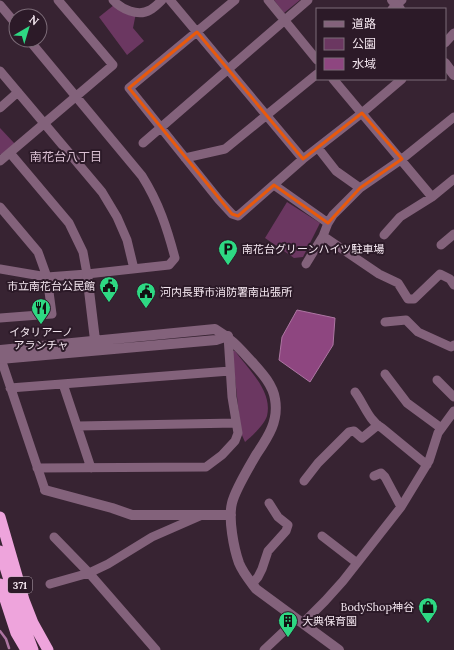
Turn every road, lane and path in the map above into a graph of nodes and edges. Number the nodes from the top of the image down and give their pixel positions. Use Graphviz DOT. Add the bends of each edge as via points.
graph roads {
  1 [pos="58,0"];
  2 [pos="113,0"];
  3 [pos="162,0"];
  4 [pos="170,0"];
  5 [pos="235,0"];
  6 [pos="268,0"];
  7 [pos="308,0"];
  8 [pos="0,6"];
  9 [pos="8,15"];
  10 [pos="285,20"];
  11 [pos="197,32"];
  12 [pos="454,33"];
  13 [pos="446,41"];
  14 [pos="36,48"];
  15 [pos="316,59"];
  16 [pos="446,64"];
  17 [pos="228,69"];
  18 [pos="0,71"];
  19 [pos="454,74"];
  20 [pos="316,75"];
  21 [pos="334,80"];
  22 [pos="401,80"];
  23 [pos="18,92"];
  24 [pos="76,96"];
  25 [pos="0,108"];
  26 [pos="362,113"];
  27 [pos="266,114"];
  28 [pos="454,117"];
  29 [pos="44,123"];
  30 [pos="160,129"];
  31 [pos="143,143"];
  32 [pos="318,148"];
  33 [pos="10,152"];
  34 [pos="185,158"];
  35 [pos="303,159"];
  36 [pos="402,159"];
  37 [pos="0,161"];
  38 [pos="454,179"];
  39 [pos="274,185"];
  40 [pos="360,188"];
  41 [pos="432,197"];
  42 [pos="0,206"];
  43 [pos="328,223"];
  44 [pos="454,234"];
  45 [pos="384,235"];
  46 [pos="323,236"];
  47 [pos="441,245"];
  48 [pos="306,264"];
  49 [pos="134,269"];
  50 [pos="0,270"];
  51 [pos="87,274"];
  52 [pos="47,277"];
  53 [pos="453,279"];
  54 [pos="0,318"];
  55 [pos="385,322"];
  56 [pos="228,336"];
  57 [pos="454,345"];
  58 [pos="96,346"];
  59 [pos="0,356"];
  60 [pos="230,371"];
  61 [pos="385,374"];
  62 [pos="437,380"];
  63 [pos="63,384"];
  64 [pos="10,388"];
  65 [pos="355,392"];
  66 [pos="454,397"];
  67 [pos="454,411"];
  68 [pos="236,423"];
  69 [pos="378,425"];
  70 [pos="78,426"];
  71 [pos="441,428"];
  72 [pos="427,465"];
  73 [pos="38,468"];
  74 [pos="91,468"];
  75 [pos="374,476"];
  76 [pos="304,481"];
  77 [pos="45,490"];
  78 [pos="269,503"];
  79 [pos="401,507"];
  80 [pos="231,515"];
  81 [pos="200,516"];
  82 [pos="0,517"];
  83 [pos="322,536"];
  84 [pos="54,537"];
  85 [pos="0,551"];
  86 [pos="357,563"];
  87 [pos="89,573"];
  88 [pos="0,584"];
  89 [pos="50,584"];
  90 [pos="252,584"];
  91 [pos="300,621"];
  92 [pos="24,627"];
  93 [pos="26,649"];
  94 [pos="41,650"];
  95 [pos="48,650"];
  96 [pos="156,650"];
  97 [pos="264,650"];
  98 [pos="339,650"];
  1 -- 24 [label="street" via="113,65"];
  2 -- 3 [label="street" via="126,10 140,12 149,11"];
  4 -- 11 [label="street"];
  5 -- 11 [label="street"];
  6 -- 10 [label="street"];
  7 -- 10 [label="street"];
  8 -- 9 [label="street"];
  10 -- 15 [label="street"];
  10 -- 17 [label="street"];
  11 -- 17 [label="street"];
  11 -- 30 [label="street" via="129,88"];
  12 -- 13 [label="street"];
  14 -- 24 [label="street"];
  16 -- 19 [label="street"];
  17 -- 27 [label="street"];
  17 -- 30 [label="street"];
  18 -- 23 [label="street"];
  20 -- 27 [label="street"];
  21 -- 26 [label="street"];
  22 -- 26 [label="street"];
  23 -- 25 [label="street"];
  23 -- 29 [label="street"];
  24 -- 29 [label="street"];
  24 -- 49 [label="street" via="130,154 162,215 175,258 169,265"];
  26 -- 32 [label="street"];
  26 -- 36 [label="street"];
  27 -- 34 [label="street" via="225,149"];
  27 -- 35 [label="street"];
  28 -- 36 [label="street"];
  29 -- 33 [label="street"];
  29 -- 49 [label="street" via="102,192 127,240"];
  30 -- 31 [label="street"];
  30 -- 34 [label="street"];
  32 -- 35 [label="street"];
  32 -- 40 [label="street" via="336,171"];
  33 -- 37 [label="street"];
  33 -- 51 [label="street" via="69,223 83,252"];
  34 -- 39 [label="street" via="219,200 232,214 238,216"];
  35 -- 39 [label="street"];
  36 -- 40 [label="street"];
  36 -- 41 [label="street"];
  38 -- 41 [label="street"];
  39 -- 43 [label="street"];
  40 -- 43 [label="street"];
  41 -- 45 [label="street" via="400,217"];
  42 -- 52 [label="street" via="38,252"];
  43 -- 46 [label="street"];
  44 -- 47 [label="street"];
  46 -- 48 [label="street"];
  46 -- 53 [label="street" via="379,274 398,283 408,299 414,299 440,274"];
  49 -- 51 [label="street"];
  50 -- 52 [label="street"];
  51 -- 52 [label="street"];
  51 -- 58 [label="street"];
  52 -- 54 [label="street" via="52,314"];
  55 -- 57 [label="street" via="406,320 418,332 451,347"];
  56 -- 58 [label="street" via="215,329"];
  56 -- 60 [label="street"];
  56 -- 80 [label="street" via="269,383 275,398 276,413 274,425 234,498"];
  58 -- 59 [label="street"];
  59 -- 64 [label="street"];
  60 -- 63 [label="street"];
  60 -- 68 [label="street"];
  61 -- 71 [label="street" via="407,403"];
  62 -- 66 [label="street"];
  63 -- 64 [label="street"];
  63 -- 70 [label="street"];
  64 -- 73 [label="street"];
  65 -- 69 [label="street" via="368,415"];
  67 -- 71 [label="street"];
  68 -- 70 [label="street"];
  68 -- 74 [label="street" via="238,433 235,441 206,467"];
  69 -- 72 [label="street"];
  69 -- 76 [label="street" via="362,438 354,431 349,432"];
  70 -- 74 [label="street"];
  71 -- 72 [label="street"];
  72 -- 79 [label="street"];
  73 -- 74 [label="street"];
  73 -- 77 [label="street"];
  75 -- 79 [label="street" via="381,473 385,477"];
  77 -- 81 [label="street" via="132,515"];
  78 -- 90 [label="street" via="288,526 268,551 260,573"];
  79 -- 86 [label="street"];
  80 -- 81 [label="street"];
  80 -- 90 [label="street" via="239,563"];
  81 -- 87 [label="street" via="152,537"];
  82 -- 95 [label="highway, 371" via="24,600 33,624"];
  83 -- 86 [label="street"];
  84 -- 87 [label="street"];
  85 -- 92 [label="highway, 371"];
  86 -- 91 [label="street" via="326,601"];
  87 -- 89 [label="street"];
  87 -- 96 [label="street"];
  88 -- 93 [label="highway, 371" via="16,633"];
  90 -- 91 [label="street"];
  91 -- 97 [label="street"];
  91 -- 98 [label="street"];
  92 -- 93 [label="highway, 371"];
  92 -- 94 [label="highway, 371"];
}
